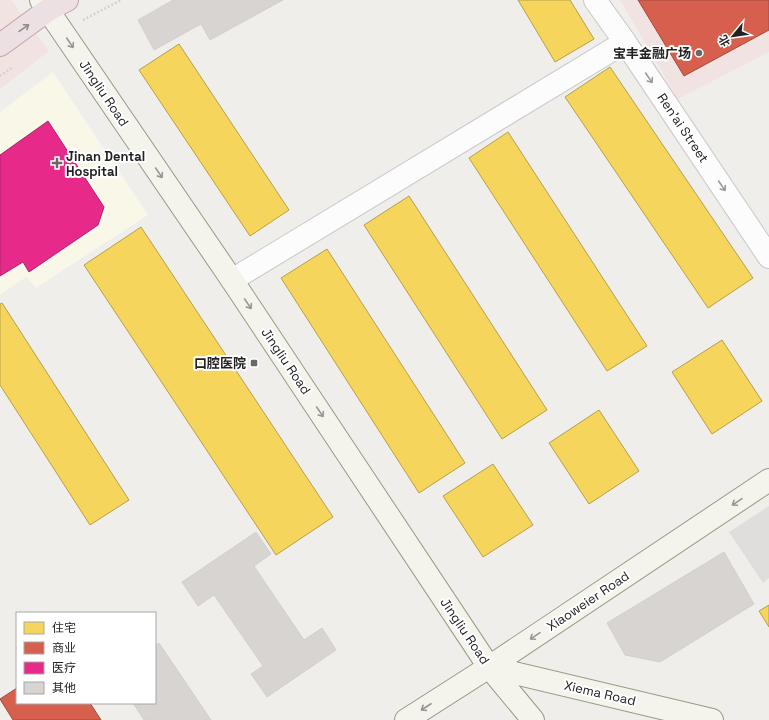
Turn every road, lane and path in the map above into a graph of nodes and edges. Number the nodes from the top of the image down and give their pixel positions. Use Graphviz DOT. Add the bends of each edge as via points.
graph roads {
  1 [pos="67,0"];
  2 [pos="595,0"];
  3 [pos="44,5"];
  4 [pos="625,42"];
  5 [pos="0,45"];
  6 [pos="769,257"];
  7 [pos="232,280"];
  8 [pos="769,480"];
  9 [pos="489,667"];
  10 [pos="406,720"];
  11 [pos="533,720"];
  12 [pos="712,720"];
  1 -- 3 [label="highway"];
  2 -- 4 [label="street, Ren'ai Street"];
  5 -- 3 [label="highway, one-way"];
  3 -- 7 [label="street, Jingliu Road, one-way"];
  4 -- 6 [label="street, Ren'ai Street, one-way"];
  4 -- 7 [label="street"];
  7 -- 9 [label="street, Jingliu Road, one-way"];
  8 -- 9 [label="street, Xiaoweier Road, one-way"];
  9 -- 10 [label="street, Xiaoweier Road, one-way"];
  9 -- 11 [label="street, Jingliu Road"];
  9 -- 12 [label="street, Xiema Road"];
}
